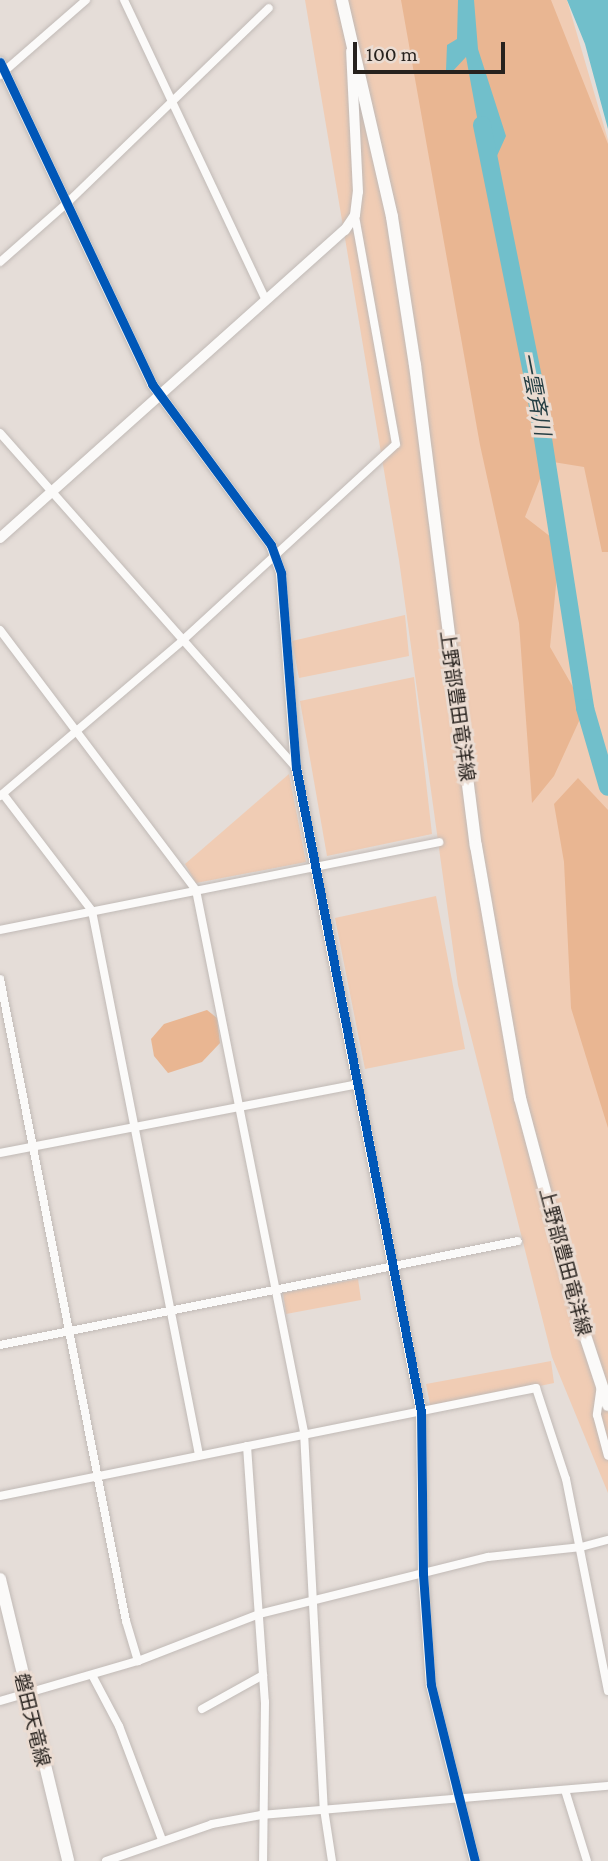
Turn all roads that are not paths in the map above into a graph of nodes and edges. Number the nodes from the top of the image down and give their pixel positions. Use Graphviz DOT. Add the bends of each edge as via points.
graph roads {
  1 [pos="86,0"];
  2 [pos="124,0"];
  3 [pos="342,0"];
  4 [pos="269,8"];
  5 [pos="352,37"];
  6 [pos="2,69"];
  7 [pos="172,105"];
  8 [pos="68,202"];
  9 [pos="355,215"];
  10 [pos="0,262"];
  11 [pos="266,300"];
  12 [pos="159,395"];
  13 [pos="0,433"];
  14 [pos="52,492"];
  15 [pos="0,538"];
  16 [pos="277,556"];
  17 [pos="0,630"];
  18 [pos="183,640"];
  19 [pos="79,729"];
  20 [pos="296,767"];
  21 [pos="2,795"];
  22 [pos="439,842"];
  23 [pos="315,867"];
  24 [pos="196,890"];
  25 [pos="92,911"];
  26 [pos="0,930"];
  27 [pos="0,979"];
  28 [pos="358,1084"];
  29 [pos="240,1107"];
  30 [pos="134,1128"];
  31 [pos="34,1146"];
  32 [pos="0,1153"];
  33 [pos="518,1241"];
  34 [pos="394,1268"];
  35 [pos="274,1291"];
  36 [pos="170,1310"];
  37 [pos="70,1331"];
  38 [pos="0,1345"];
  39 [pos="601,1385"];
  40 [pos="608,1405"];
  41 [pos="421,1410"];
  42 [pos="304,1432"];
  43 [pos="247,1446"];
  44 [pos="199,1455"];
  45 [pos="608,1456"];
  46 [pos="99,1476"];
  47 [pos="0,1496"];
  48 [pos="608,1540"];
  49 [pos="581,1548"];
  50 [pos="423,1574"];
  51 [pos="0,1579"];
  52 [pos="315,1601"];
  53 [pos="259,1614"];
  54 [pos="138,1661"];
  55 [pos="92,1675"];
  56 [pos="263,1675"];
  57 [pos="608,1691"];
  58 [pos="25,1693"];
  59 [pos="0,1701"];
  60 [pos="202,1709"];
  61 [pos="608,1786"];
  62 [pos="565,1790"];
  63 [pos="457,1798"];
  64 [pos="324,1809"];
  65 [pos="261,1815"];
  66 [pos="162,1840"];
  67 [pos="68,1861"];
  68 [pos="106,1861"];
  69 [pos="263,1861"];
  70 [pos="332,1861"];
  71 [pos="475,1861"];
  72 [pos="587,1861"];
  1 -- 6 [label="street"];
  2 -- 7 [label="street"];
  3 -- 5 [label="main road, 上野部豊田竜洋線"];
  4 -- 7 [label="street"];
  5 -- 9 [label="street"];
  5 -- 39 [label="main road, 上野部豊田竜洋線" via="392,217 470,805 520,1098"];
  6 -- 8 [label="street"];
  7 -- 8 [label="street"];
  7 -- 11 [label="street"];
  8 -- 10 [label="street"];
  8 -- 12 [label="street"];
  9 -- 11 [label="street" via="345,230"];
  9 -- 16 [label="street" via="397,444"];
  11 -- 12 [label="street"];
  12 -- 14 [label="street"];
  12 -- 16 [label="street"];
  13 -- 14 [label="street"];
  14 -- 15 [label="street"];
  14 -- 18 [label="street"];
  16 -- 18 [label="street"];
  16 -- 20 [label="street"];
  17 -- 19 [label="street"];
  18 -- 19 [label="street"];
  18 -- 20 [label="street"];
  19 -- 21 [label="street"];
  19 -- 24 [label="street"];
  20 -- 23 [label="street"];
  21 -- 25 [label="street"];
  22 -- 23 [label="street"];
  23 -- 24 [label="street"];
  23 -- 28 [label="street"];
  24 -- 25 [label="street"];
  24 -- 29 [label="street"];
  25 -- 26 [label="street"];
  25 -- 30 [label="street"];
  27 -- 31 [label="street"];
  28 -- 29 [label="street"];
  28 -- 34 [label="street"];
  29 -- 30 [label="street"];
  29 -- 35 [label="street"];
  30 -- 31 [label="street"];
  30 -- 36 [label="street"];
  31 -- 32 [label="street"];
  31 -- 37 [label="street"];
  33 -- 34 [label="street"];
  34 -- 35 [label="street"];
  34 -- 41 [label="street"];
  35 -- 36 [label="street"];
  35 -- 42 [label="street"];
  36 -- 37 [label="street"];
  36 -- 44 [label="street"];
  37 -- 38 [label="street"];
  37 -- 46 [label="street"];
  39 -- 40 [label="main road, 上野部豊田竜洋線"];
  39 -- 45 [label="street" via="597,1415"];
  41 -- 42 [label="street"];
  41 -- 49 [label="street" via="536,1388 566,1479"];
  41 -- 50 [label="street"];
  42 -- 43 [label="street"];
  42 -- 52 [label="street"];
  43 -- 44 [label="street"];
  43 -- 53 [label="street"];
  44 -- 46 [label="street"];
  46 -- 47 [label="street"];
  46 -- 54 [label="street"];
  48 -- 49 [label="street"];
  49 -- 50 [label="street" via="488,1558"];
  49 -- 57 [label="street"];
  50 -- 52 [label="street"];
  50 -- 63 [label="street" via="431,1685"];
  51 -- 58 [label="main road, 磐田天竜線"];
  52 -- 53 [label="street"];
  52 -- 64 [label="street"];
  53 -- 54 [label="street"];
  53 -- 56 [label="street"];
  54 -- 55 [label="street"];
  55 -- 58 [label="street"];
  55 -- 66 [label="street" via="119,1726"];
  56 -- 60 [label="street"];
  56 -- 65 [label="street"];
  58 -- 59 [label="street"];
  58 -- 67 [label="main road, 磐田天竜線"];
  61 -- 62 [label="street"];
  62 -- 63 [label="street"];
  62 -- 72 [label="street"];
  63 -- 64 [label="street"];
  63 -- 71 [label="street"];
  64 -- 65 [label="street"];
  64 -- 70 [label="street"];
  65 -- 66 [label="street"];
  65 -- 69 [label="street"];
  66 -- 68 [label="street"];
}
